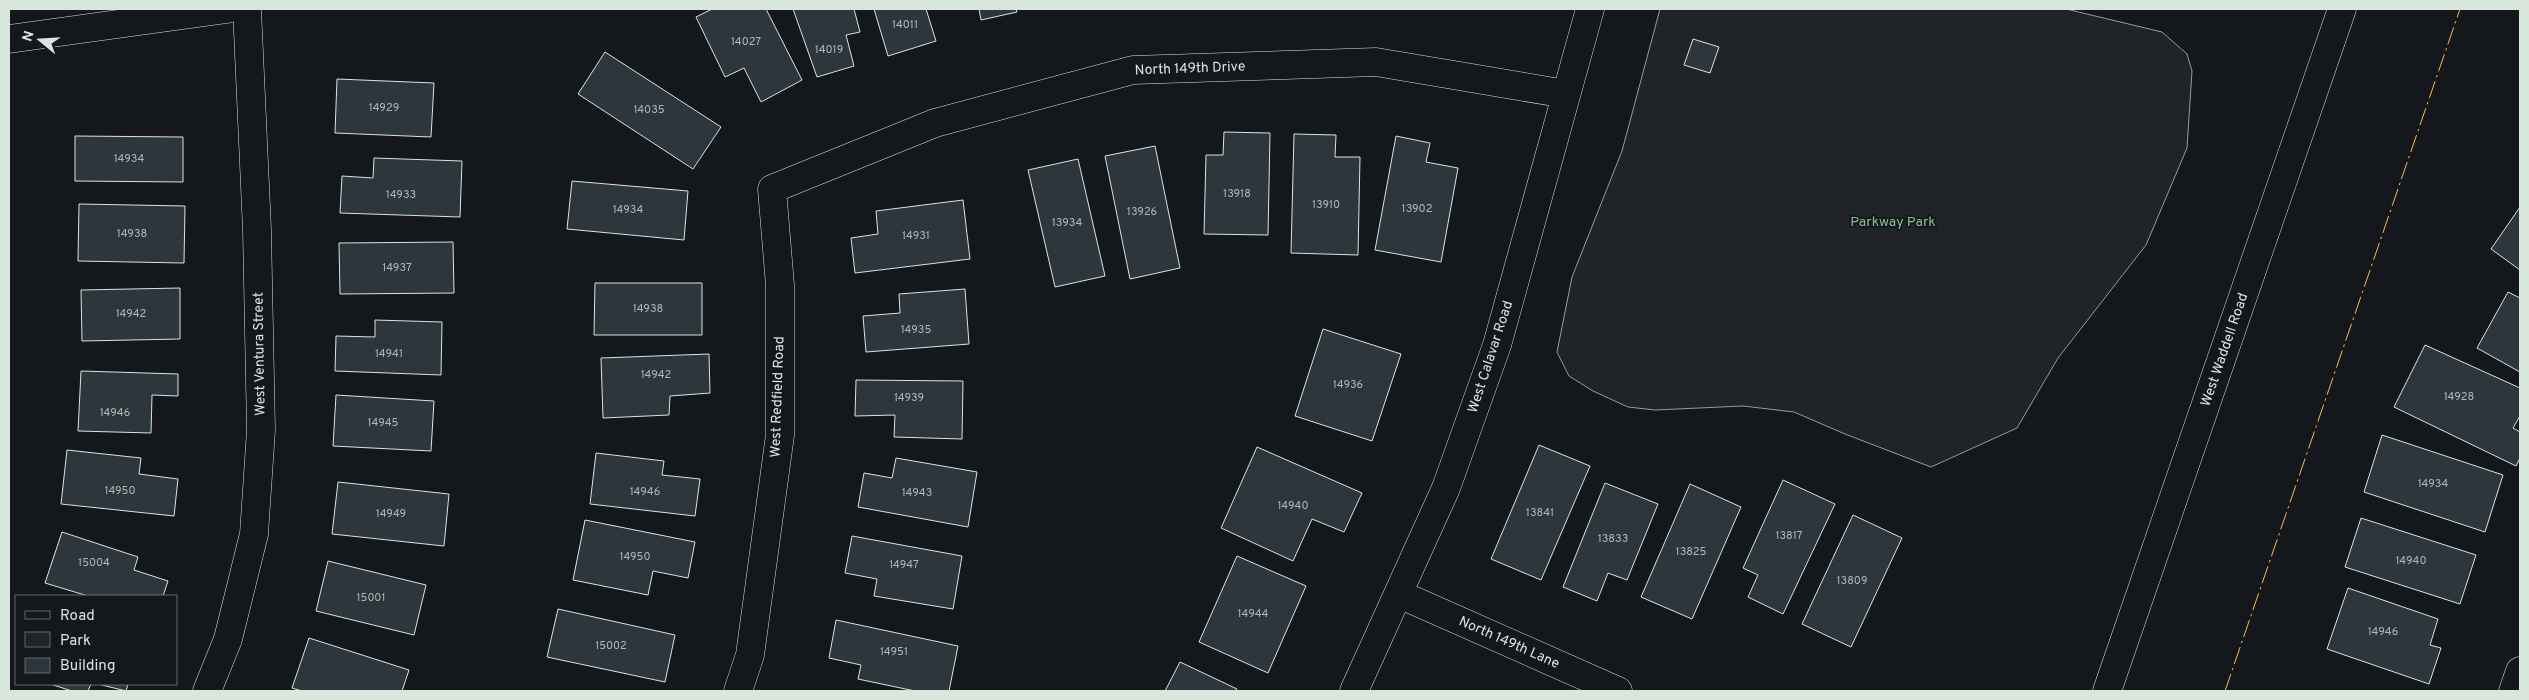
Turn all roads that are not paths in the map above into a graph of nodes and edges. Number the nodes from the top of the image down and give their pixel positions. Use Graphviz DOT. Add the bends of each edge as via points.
graph roads {
  1 [pos="227,9"];
  2 [pos="247,9"];
  3 [pos="1590,9"];
  4 [pos="2337,10"];
  5 [pos="9,39"];
  6 [pos="1566,94"];
  7 [pos="772,190"];
  8 [pos="1399,594"];
  9 [pos="2520,671"];
  10 [pos="207,691"];
  11 [pos="738,691"];
  12 [pos="1354,691"];
  13 [pos="1618,691"];
  14 [pos="2107,691"];
  15 [pos="2513,691"];
  1 -- 5 [label="street"];
  2 -- 10 [label="street, West Ventura Street" via="257,230 261,430 254,534 228,639"];
  3 -- 6 [label="street, West Calavar Road"];
  4 -- 14 [label="street, West Waddell Road"];
  6 -- 7 [label="street, North 149th Drive" via="1376,62 1133,70 934,123"];
  6 -- 8 [label="street, West Calavar Road" via="1497,345 1446,488"];
  7 -- 11 [label="street, West Redfield Road" via="780,284 780,435 750,655"];
  8 -- 12 [label="street, West Calavar Road"];
  8 -- 13 [label="street, North 149th Lane"];
  9 -- 15 [label="street"];
}
